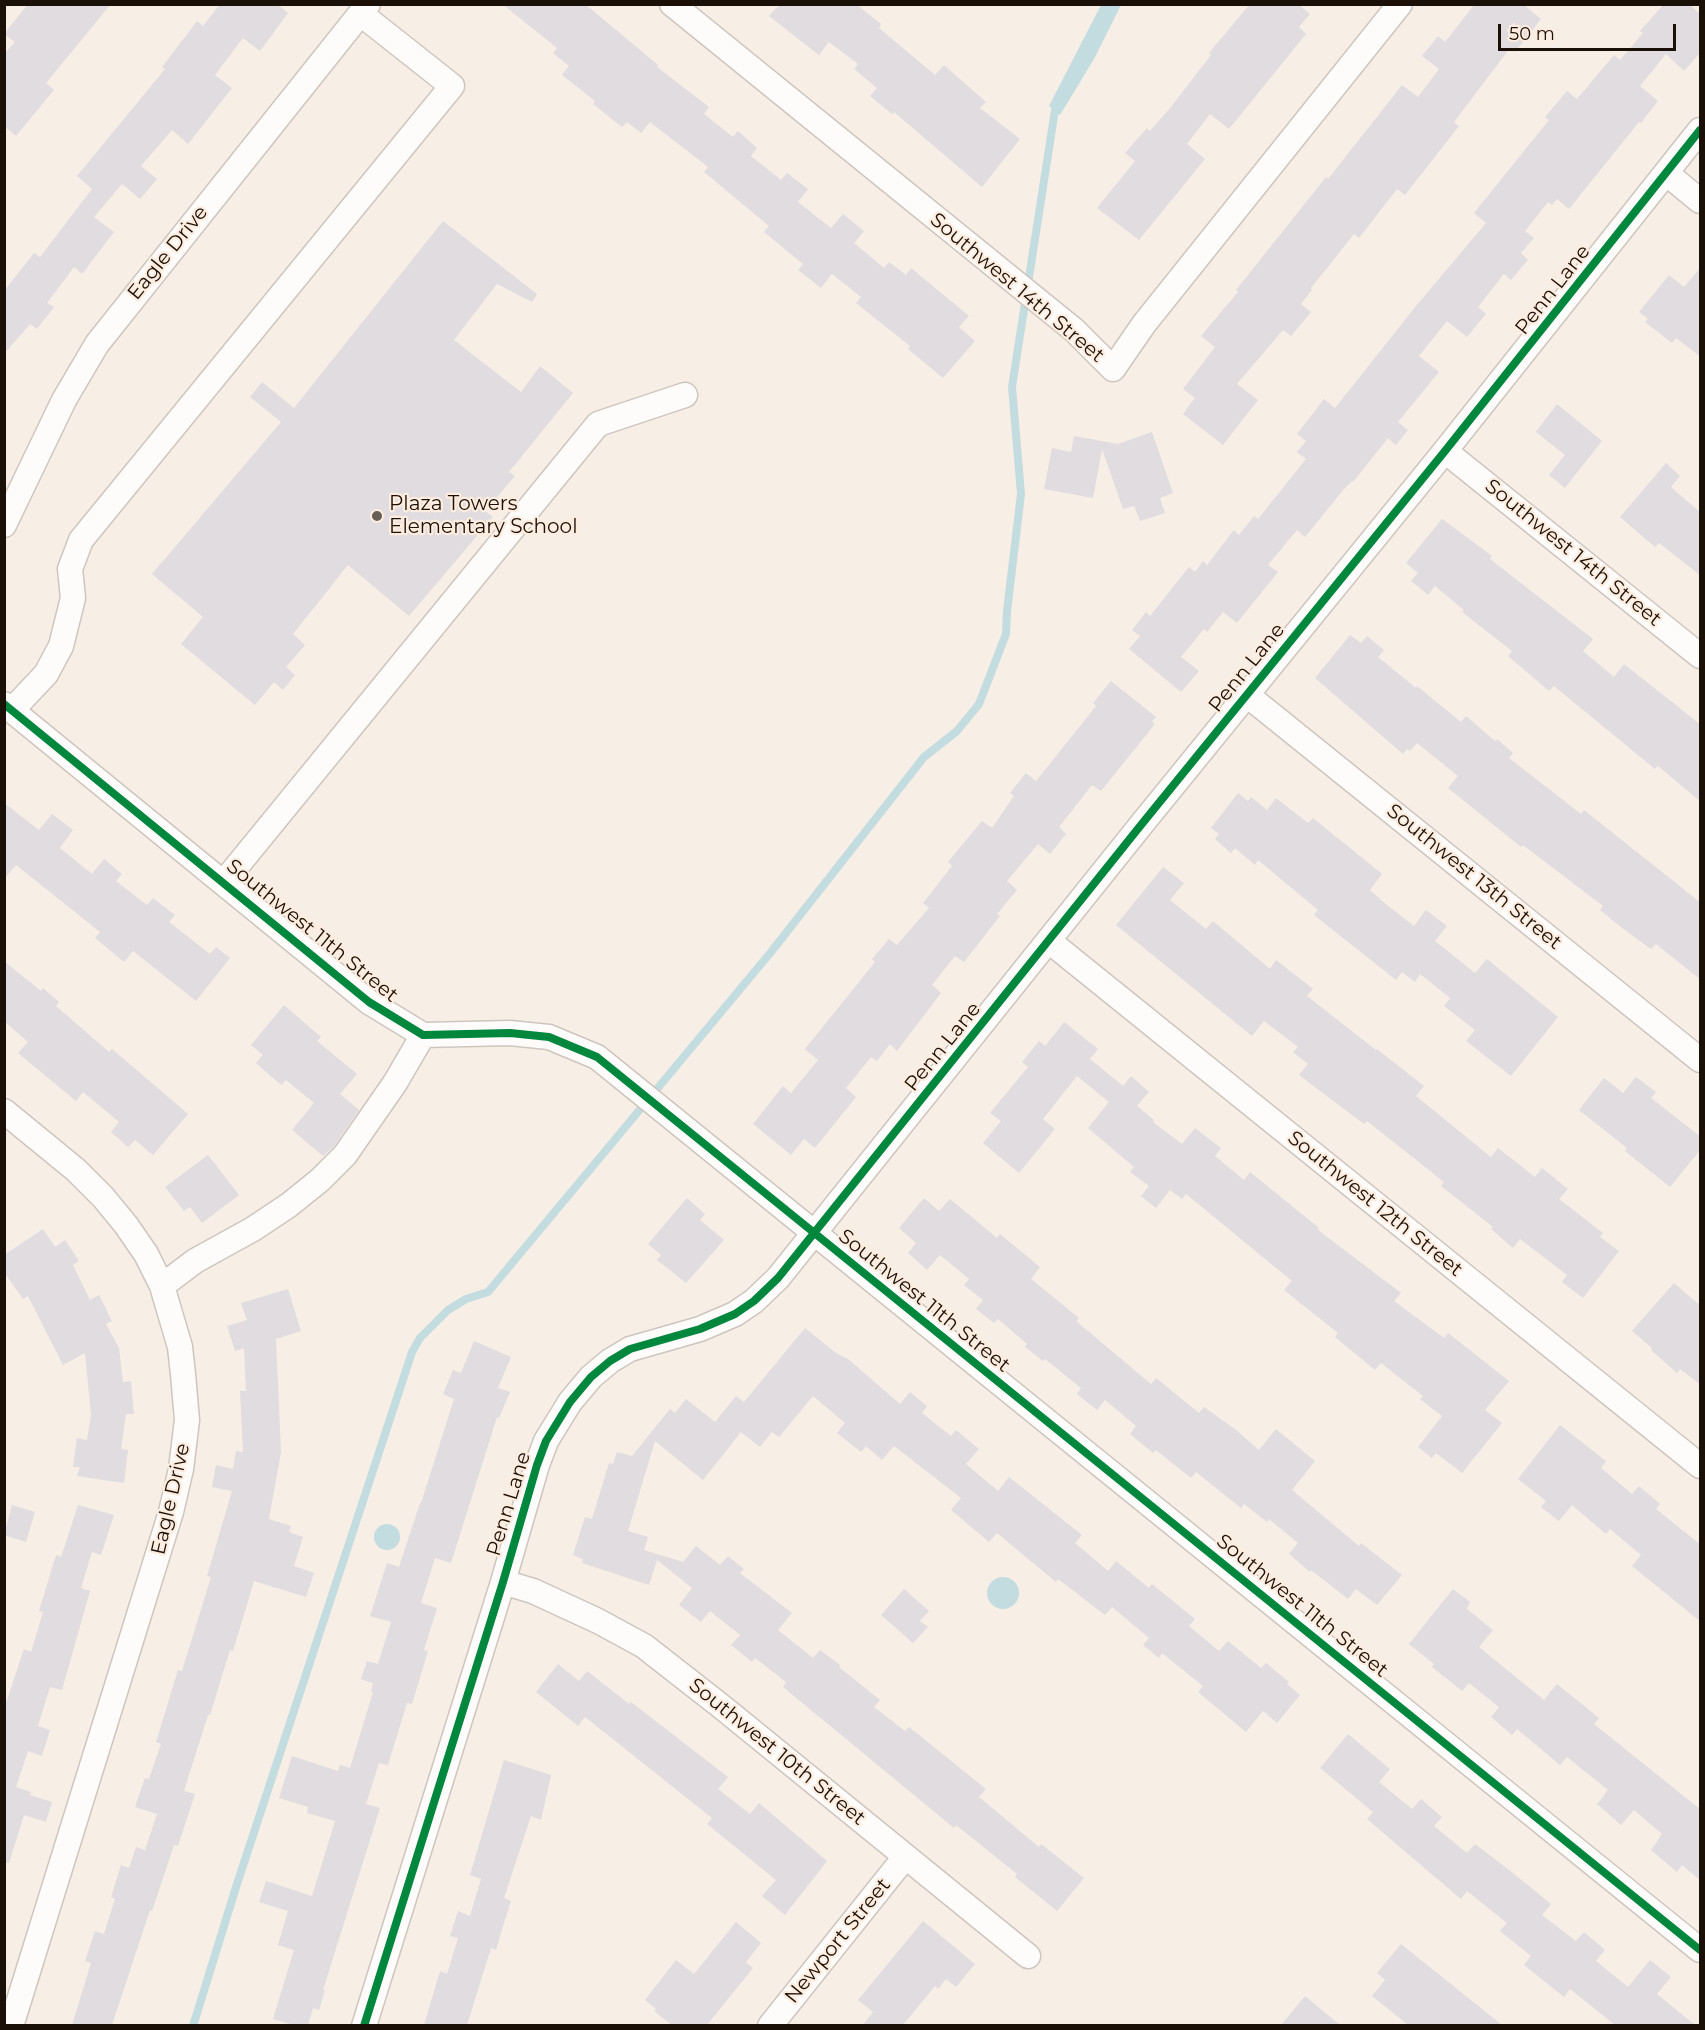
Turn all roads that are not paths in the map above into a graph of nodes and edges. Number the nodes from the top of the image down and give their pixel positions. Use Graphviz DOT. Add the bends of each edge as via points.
graph roads {
  1 [pos="672,4"];
  2 [pos="1400,4"];
  3 [pos="364,9"];
  4 [pos="1701,130"];
  5 [pos="1666,173"];
  6 [pos="1701,201"];
  7 [pos="685,395"];
  8 [pos="1445,451"];
  9 [pos="4,525"];
  10 [pos="1701,656"];
  11 [pos="1247,695"];
  12 [pos="8,707"];
  13 [pos="224,882"];
  14 [pos="1049,941"];
  15 [pos="423,1035"];
  16 [pos="1701,1060"];
  17 [pos="4,1110"];
  18 [pos="814,1233"];
  19 [pos="162,1286"];
  20 [pos="1701,1466"];
  21 [pos="503,1582"];
  22 [pos="905,1857"];
  23 [pos="1701,1950"];
  24 [pos="1029,1956"];
  25 [pos="11,2025"];
  26 [pos="364,2025"];
  27 [pos="770,2025"];
  1 -- 2 [label="street, Southwest 14th Street" via="1074,330 1113,369 1144,324"];
  3 -- 9 [label="street, Eagle Drive" via="97,344"];
  3 -- 12 [label="street" via="452,86 81,540 70,569 73,598 61,646 46,674"];
  4 -- 5 [label="street, Penn Lane"];
  5 -- 6 [label="street"];
  5 -- 8 [label="street, Penn Lane"];
  7 -- 13 [label="street" via="598,424"];
  8 -- 10 [label="street, Southwest 14th Street"];
  8 -- 11 [label="street, Penn Lane"];
  11 -- 14 [label="street, Penn Lane"];
  11 -- 16 [label="street, Southwest 13th Street"];
  12 -- 13 [label="street, Southwest 11th Street"];
  13 -- 15 [label="street, Southwest 11th Street" via="369,1002"];
  14 -- 18 [label="street, Penn Lane"];
  14 -- 20 [label="street, Southwest 12th Street"];
  15 -- 18 [label="street, Southwest 11th Street" via="510,1033 549,1037 597,1057"];
  15 -- 19 [label="street" via="345,1155 320,1180 289,1205 195,1261"];
  17 -- 19 [label="street" via="103,1197 146,1254"];
  18 -- 21 [label="street, Penn Lane" via="778,1278 735,1314 700,1329 630,1349 591,1377 546,1441"];
  18 -- 23 [label="street, Southwest 11th Street"];
  19 -- 25 [label="street, Eagle Drive" via="183,1374 187,1420 182,1469"];
  21 -- 22 [label="street, Southwest 10th Street" via="533,1591 644,1646"];
  21 -- 26 [label="street, Penn Lane"];
  22 -- 24 [label="street, Southwest 10th Street"];
  22 -- 27 [label="street, Newport Street"];
}
